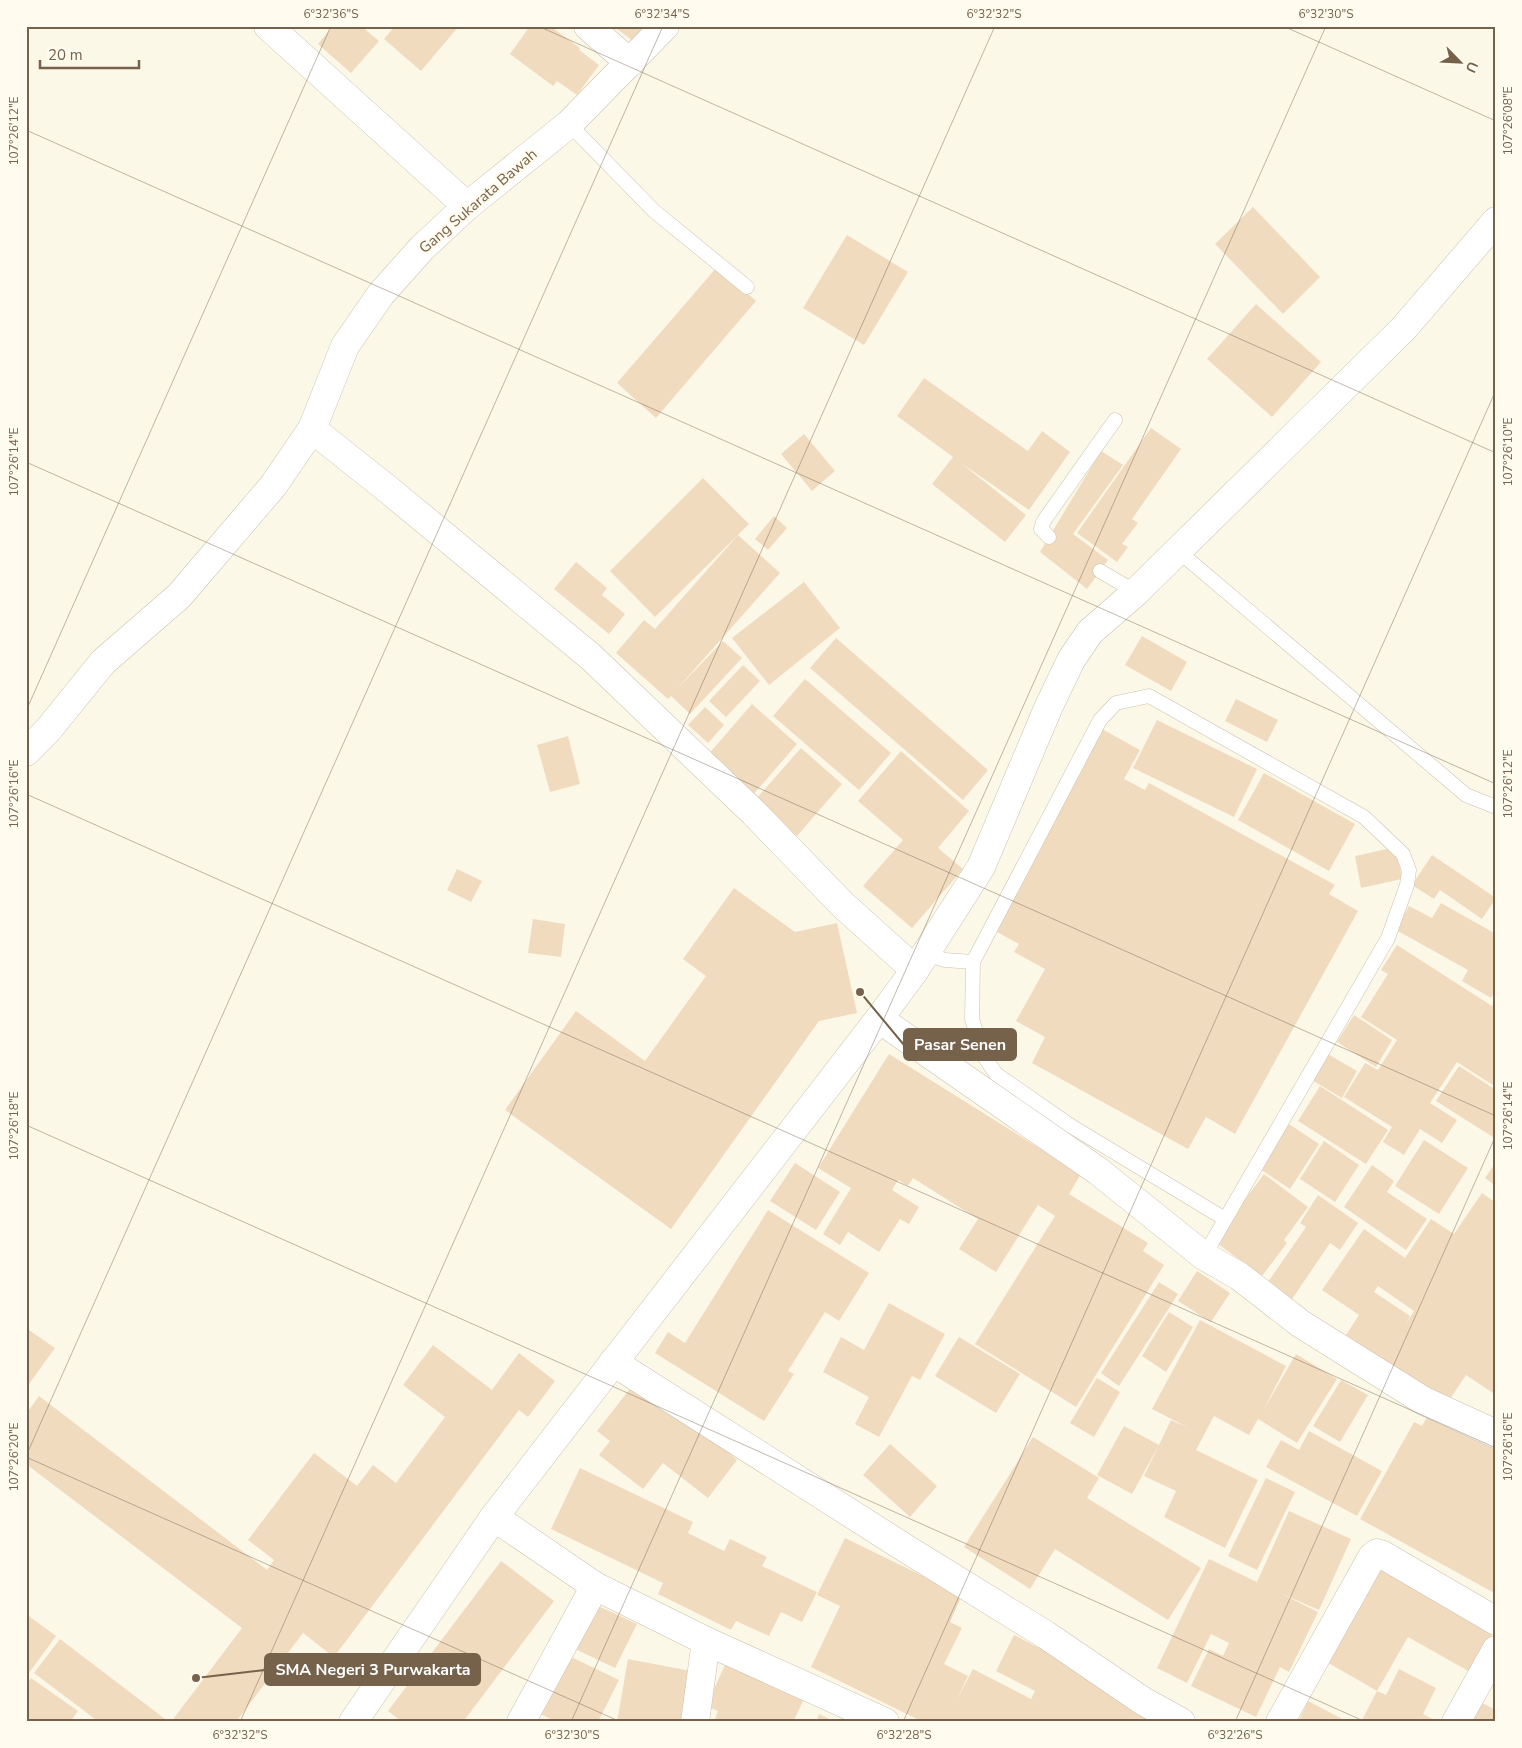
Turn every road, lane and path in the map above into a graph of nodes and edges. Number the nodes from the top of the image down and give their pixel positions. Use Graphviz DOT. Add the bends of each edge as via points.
graph roads {
  1 [pos="268,26"];
  2 [pos="588,26"];
  3 [pos="665,26"];
  4 [pos="630,63"];
  5 [pos="568,124"];
  6 [pos="468,206"];
  7 [pos="1496,221"];
  8 [pos="747,287"];
  9 [pos="1116,420"];
  10 [pos="312,429"];
  11 [pos="1049,537"];
  12 [pos="1177,550"];
  13 [pos="1100,571"];
  14 [pos="1136,592"];
  15 [pos="26,752"];
  16 [pos="1496,807"];
  17 [pos="920,962"];
  18 [pos="974,962"];
  19 [pos="879,1019"];
  20 [pos="1225,1219"];
  21 [pos="1204,1256"];
  22 [pos="613,1362"];
  23 [pos="1496,1434"];
  24 [pos="494,1517"];
  25 [pos="595,1586"];
  26 [pos="1496,1621"];
  27 [pos="706,1641"];
  28 [pos="1496,1650"];
  29 [pos="353,1722"];
  30 [pos="521,1722"];
  31 [pos="695,1722"];
  32 [pos="884,1722"];
  33 [pos="1181,1722"];
  34 [pos="1280,1722"];
  35 [pos="1456,1722"];
  1 -- 6 [label="street"];
  2 -- 4 [label="street"];
  3 -- 4 [label="street, Gang Sukarata Bawah"];
  4 -- 5 [label="street, Gang Sukarata Bawah"];
  5 -- 6 [label="street, Gang Sukarata Bawah"];
  5 -- 8 [label="lane" via="654,210"];
  6 -- 10 [label="street, Gang Sukarata Bawah" via="422,248 381,294 345,346"];
  7 -- 12 [label="street" via="1404,328"];
  9 -- 11 [label="lane" via="1043,522 1041,529"];
  10 -- 15 [label="street, Gang Sukarata Bawah" via="273,486 179,596 103,662"];
  10 -- 17 [label="street" via="591,656 754,813 843,905"];
  12 -- 14 [label="street"];
  12 -- 16 [label="lane" via="1466,795"];
  13 -- 14 [label="lane"];
  14 -- 17 [label="street" via="1090,632 1072,660 1049,706 981,867"];
  17 -- 18 [label="lane"];
  17 -- 19 [label="street"];
  18 -- 20 [label="lane" via="972,1019 983,1055 996,1074 1071,1126"];
  18 -- 20 [label="lane" via="1100,720 1116,703 1149,696 1364,817 1403,854 1409,870 1388,938"];
  19 -- 21 [label="street" via="1098,1171"];
  19 -- 22 [label="street"];
  20 -- 21 [label="lane"];
  21 -- 23 [label="street" via="1239,1276 1301,1324 1424,1402"];
  22 -- 24 [label="street"];
  22 -- 33 [label="street"];
  24 -- 25 [label="street"];
  24 -- 29 [label="street"];
  25 -- 27 [label="street"];
  25 -- 30 [label="street"];
  26 -- 34 [label="street" via="1377,1554 1372,1557"];
  27 -- 31 [label="street"];
  27 -- 32 [label="street"];
  28 -- 35 [label="street"];
}
